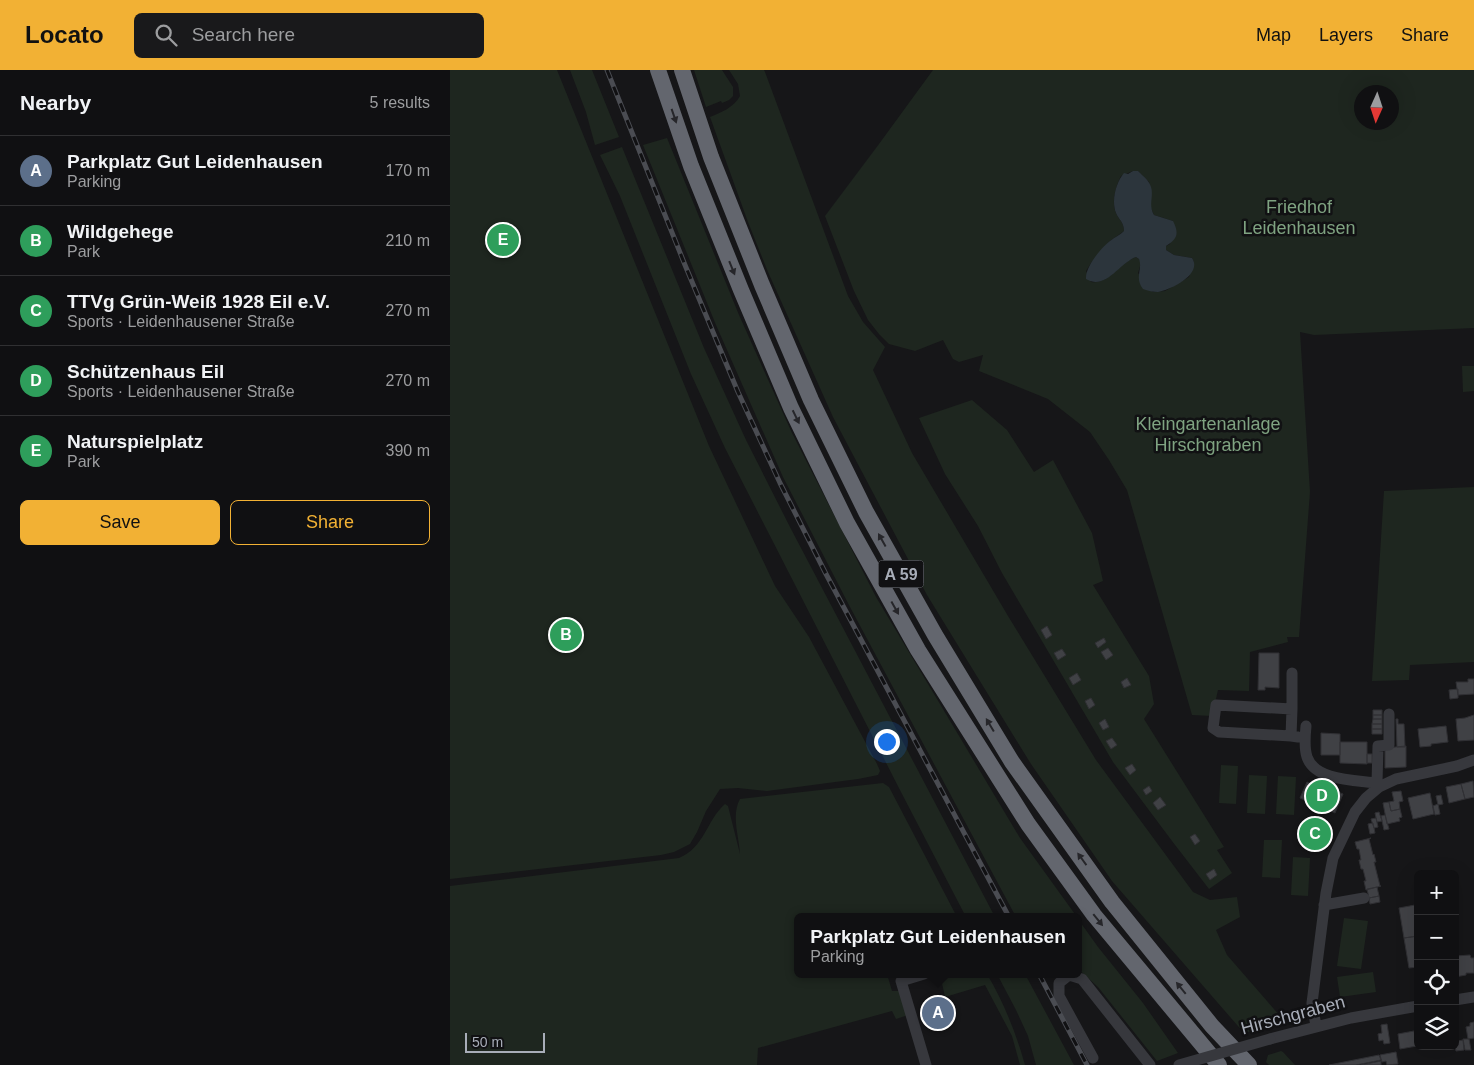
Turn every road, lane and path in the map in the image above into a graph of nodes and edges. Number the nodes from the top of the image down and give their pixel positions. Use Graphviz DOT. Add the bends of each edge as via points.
graph roads {
  1 [pos="658,70"];
  2 [pos="682,70"];
  3 [pos="1292,674"];
  4 [pos="1292,709"];
  5 [pos="1389,714"];
  6 [pos="1291,736"];
  7 [pos="1474,760"];
  8 [pos="1378,785"];
  9 [pos="1364,898"];
  10 [pos="1324,906"];
  11 [pos="911,978"];
  12 [pos="1065,978"];
  13 [pos="1079,978"];
  14 [pos="1474,997"];
  15 [pos="1459,999"];
  16 [pos="1414,1007"];
  17 [pos="1176,1016"];
  18 [pos="1316,1026"];
  19 [pos="1093,1058"];
  20 [pos="926,1065"];
  21 [pos="1150,1065"];
  22 [pos="1179,1065"];
  23 [pos="1208,1065"];
  24 [pos="1218,1065"];
  25 [pos="1249,1065"];
  1 -- 17 [label="highway, A 59, one-way" via="691,166 741,290 791,408 852,531 918,650 1028,824 1094,915"];
  25 -- 2 [label="highway, A 59, one-way" via="1212,1026 1112,902 1012,762 931,627 866,512 811,400 711,157"];
  3 -- 4 [label="street"];
  4 -- 6 [label="street"];
  4 -- 6 [label="street" via="1216,705 1213,728 1220,732"];
  5 -- 8 [label="street" via="1389,745 1378,746"];
  6 -- 8 [label="street" via="1306,732 1308,759 1319,772"];
  7 -- 8 [label="street"];
  8 -- 10 [label="street" via="1355,812 1333,858"];
  9 -- 10 [label="street"];
  10 -- 18 [label="street" via="1312,1003"];
  11 -- 20 [label="street" via="901,981"];
  12 -- 19 [label="street" via="1059,983 1059,996"];
  13 -- 21 [label="street"];
  14 -- 15 [label="street"];
  16 -- 18 [label="street, Hirschgraben"];
  17 -- 23 [label="highway, A 59"];
  17 -- 24 [label="highway, A 59"];
  18 -- 22 [label="street, Hirschgraben, bridge"];
}
